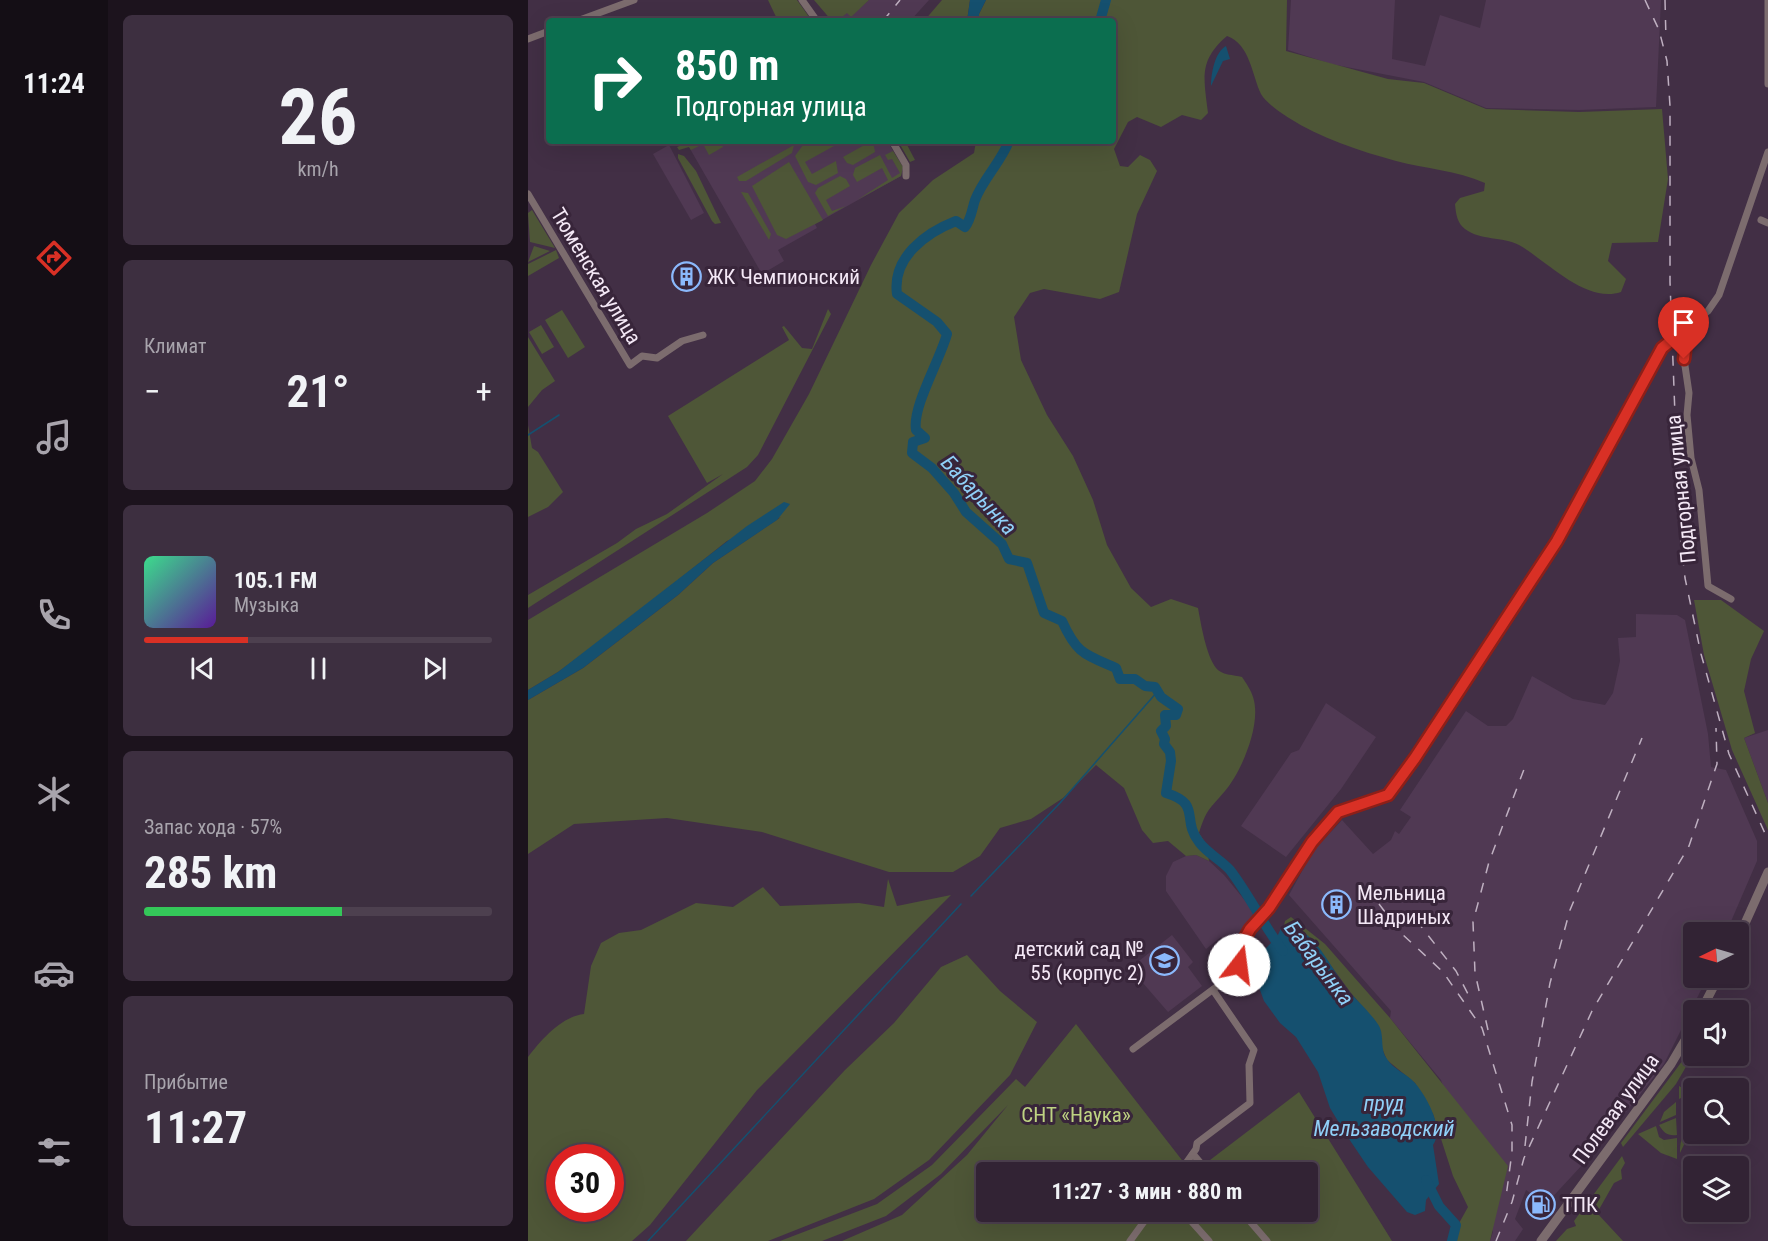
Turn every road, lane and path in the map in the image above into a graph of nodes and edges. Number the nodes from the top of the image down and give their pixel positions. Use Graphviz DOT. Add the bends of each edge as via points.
graph roads {
  1 [pos="634,0"];
  2 [pos="802,0"];
  3 [pos="1768,0"];
  4 [pos="585,18"];
  5 [pos="815,18"];
  6 [pos="546,33"];
  7 [pos="528,39"];
  8 [pos="1768,84"];
  9 [pos="894,144"];
  10 [pos="1768,152"];
  11 [pos="906,176"];
  12 [pos="528,194"];
  13 [pos="1688,327"];
  14 [pos="703,335"];
  15 [pos="1731,599"];
  16 [pos="1768,872"];
  17 [pos="1746,922"];
  18 [pos="1213,990"];
  19 [pos="1683,1044"];
  20 [pos="1133,1049"];
  21 [pos="1193,1154"];
  22 [pos="1187,1162"];
  23 [pos="1200,1162"];
  24 [pos="1145,1222"];
  25 [pos="1192,1222"];
  26 [pos="1251,1222"];
  27 [pos="1134,1239"];
  28 [pos="1209,1241"];
  29 [pos="1267,1241"];
  30 [pos="1541,1241"];
  1 -- 4 [label="street"];
  2 -- 5 [label="street"];
  3 -- 8 [label="street"];
  6 -- 7 [label="street"];
  9 -- 11 [label="street" via="906,165"];
  10 -- 13 [label="street" via="1719,295 1708,311"];
  12 -- 14 [label="street, Тюменская улица" via="630,365 642,356 657,358 682,342"];
  13 -- 15 [label="street, Подгорная улица" via="1684,359 1689,393 1687,415 1708,586"];
  13 -- 18 [label="street" via="1662,348 1557,541 1388,795 1338,812 1245,938 1236,970"];
  16 -- 17 [label="street"];
  18 -- 20 [label="street"];
  18 -- 21 [label="street" via="1254,1050 1249,1065 1250,1103 1197,1143"];
  19 -- 30 [label="street, Полевая улица"];
  21 -- 22 [label="street"];
  21 -- 23 [label="street"];
  24 -- 27 [label="street"];
  25 -- 28 [label="street"];
  26 -- 29 [label="street"];
}
